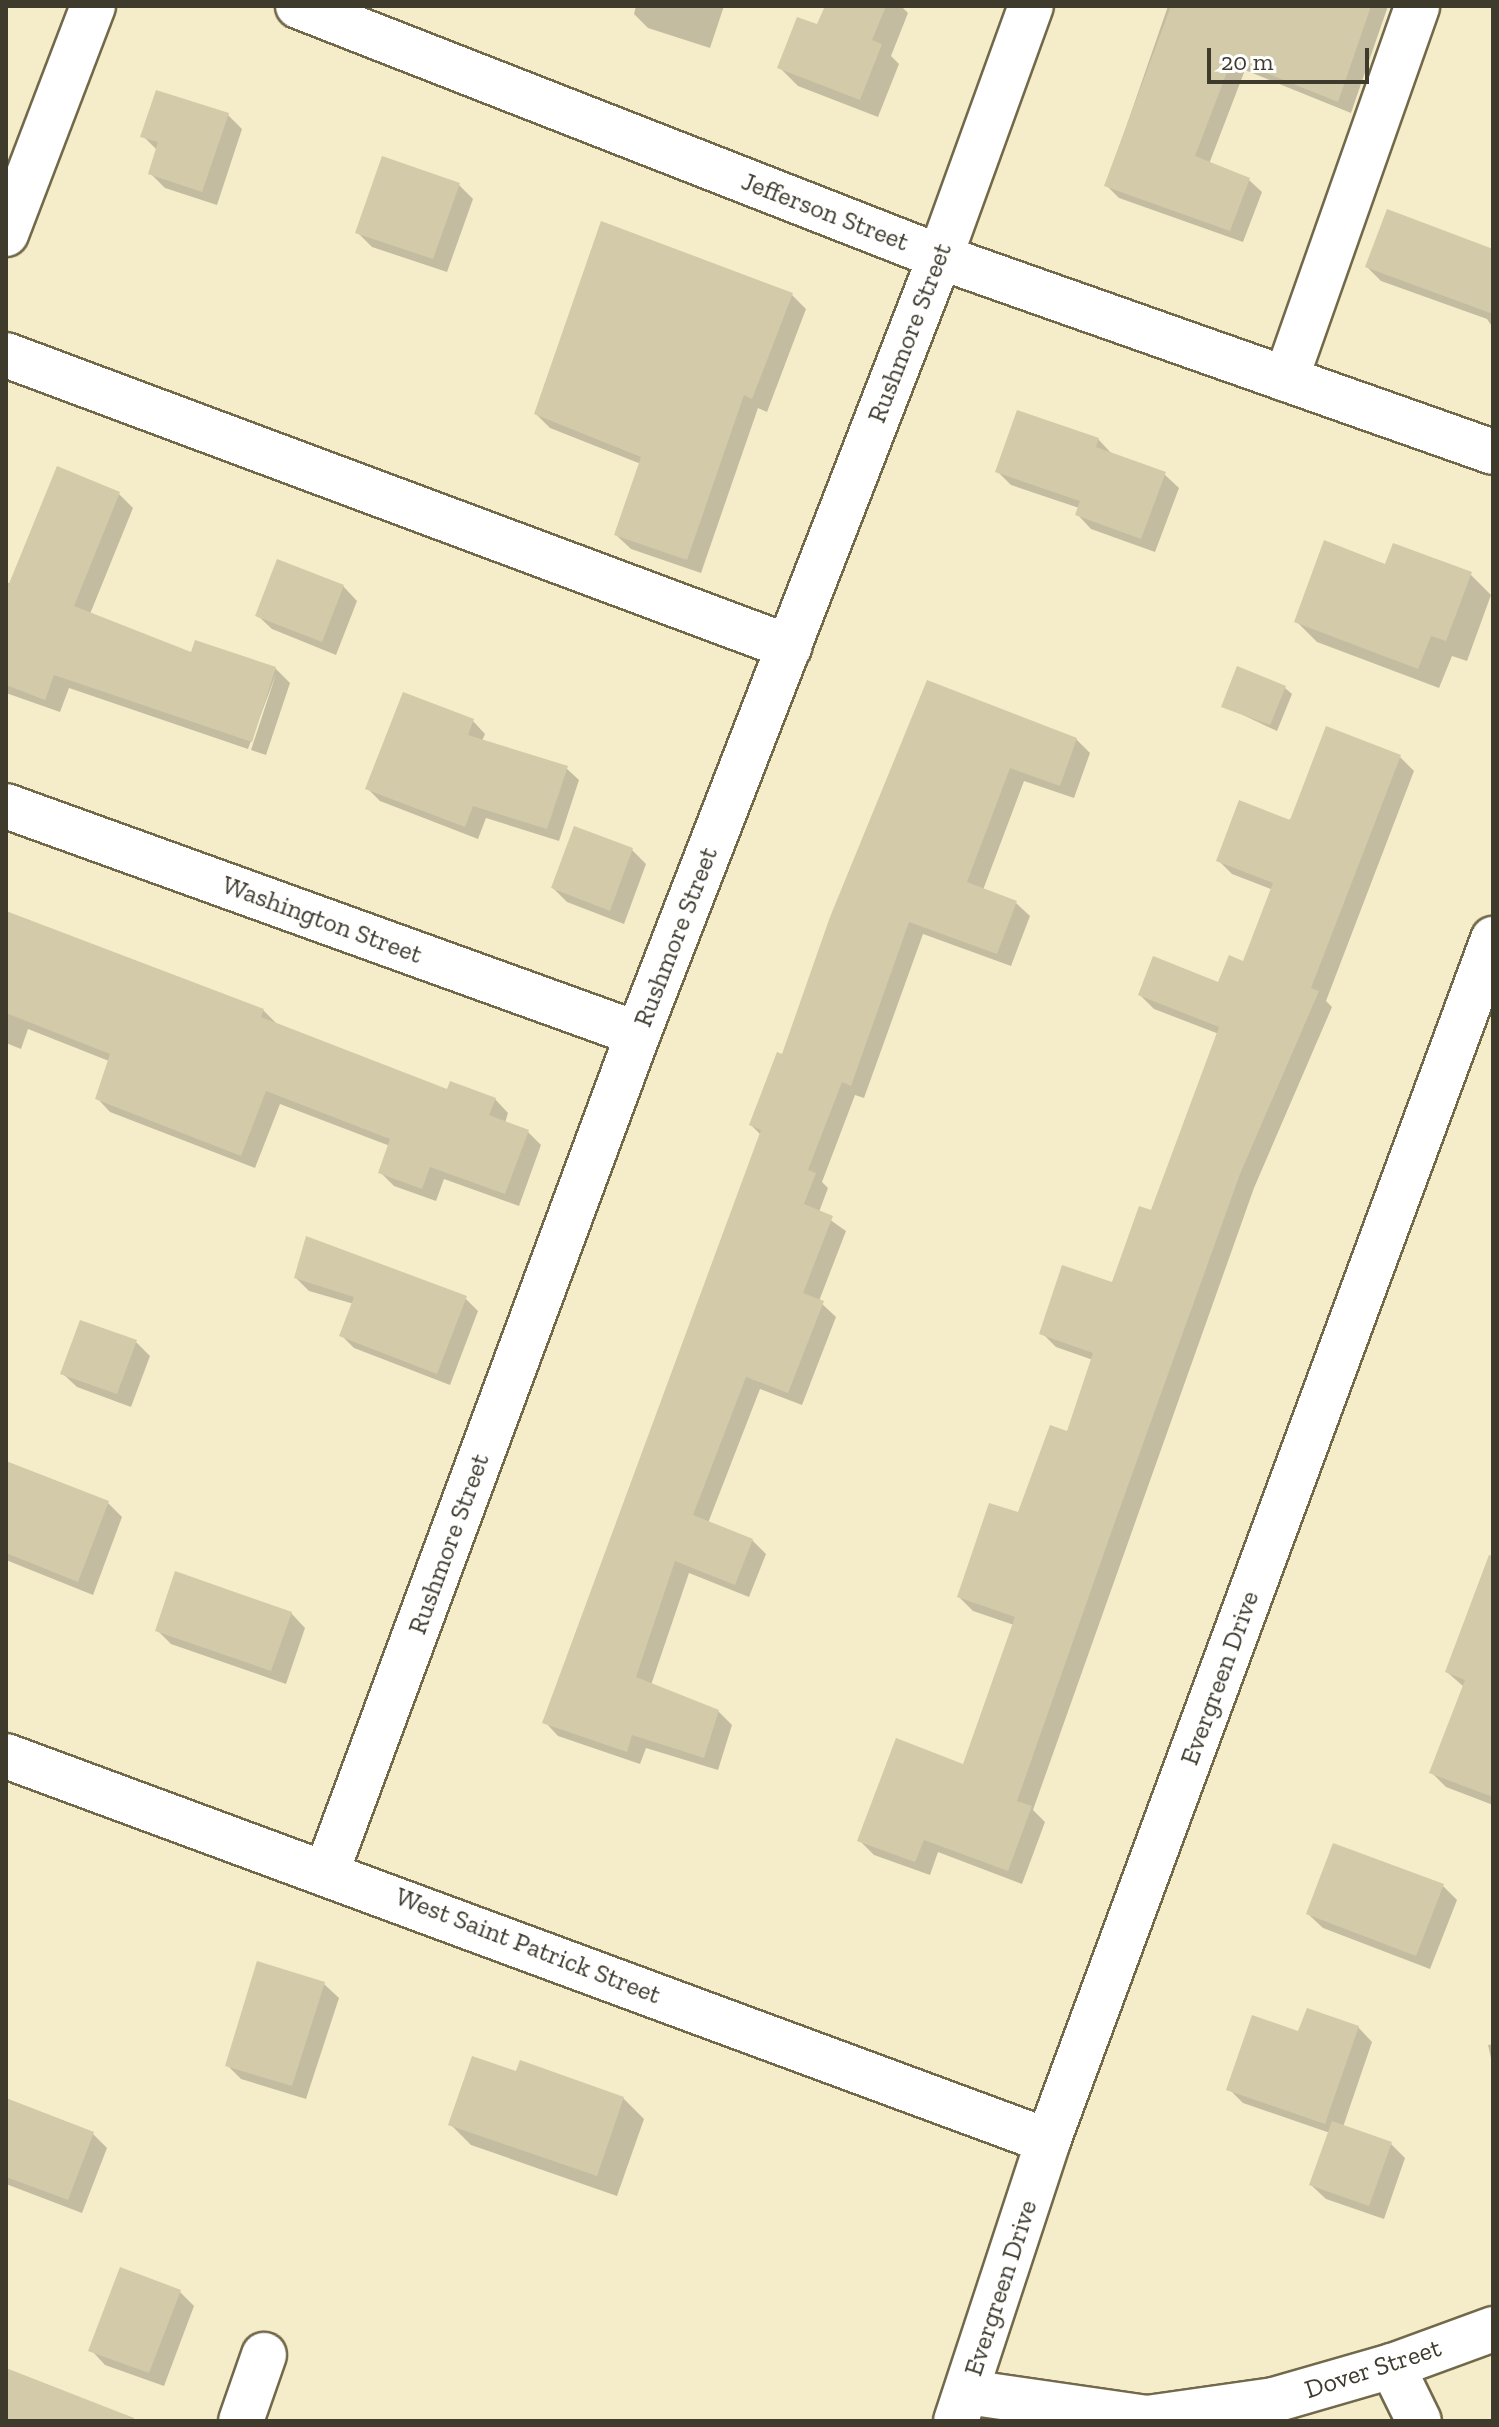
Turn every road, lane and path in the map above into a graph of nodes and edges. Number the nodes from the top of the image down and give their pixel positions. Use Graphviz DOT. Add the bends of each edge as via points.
graph roads {
  1 [pos="93,6"];
  2 [pos="298,6"];
  3 [pos="1031,6"];
  4 [pos="1417,6"];
  5 [pos="6,234"];
  6 [pos="940,257"];
  7 [pos="6,355"];
  8 [pos="1286,379"];
  9 [pos="1493,452"];
  10 [pos="789,647"];
  11 [pos="6,806"];
  12 [pos="1493,939"];
  13 [pos="638,1034"];
  14 [pos="6,1756"];
  15 [pos="327,1871"];
  16 [pos="1048,2141"];
  17 [pos="1493,2329"];
  18 [pos="264,2355"];
  19 [pos="1392,2366"];
  20 [pos="961,2407"];
  21 [pos="241,2421"];
  22 [pos="1419,2421"];
  1 -- 5 [label="street"];
  2 -- 6 [label="street, Jefferson Street"];
  3 -- 6 [label="street, Rushmore Street"];
  4 -- 8 [label="street"];
  6 -- 8 [label="street, Jefferson Street"];
  6 -- 10 [label="street, Rushmore Street"];
  7 -- 10 [label="street"];
  8 -- 9 [label="street, Jefferson Street"];
  10 -- 13 [label="street, Rushmore Street"];
  11 -- 13 [label="street, Washington Street"];
  12 -- 16 [label="street, Evergreen Drive"];
  13 -- 15 [label="street, Rushmore Street"];
  14 -- 15 [label="street, West Saint Patrick Street"];
  15 -- 16 [label="street, West Saint Patrick Street"];
  16 -- 20 [label="street, Evergreen Drive"];
  17 -- 19 [label="street, Dover Street"];
  18 -- 21 [label="street"];
  19 -- 20 [label="street, Dover Street" via="1274,2400 1147,2418"];
  19 -- 22 [label="street"];
}
